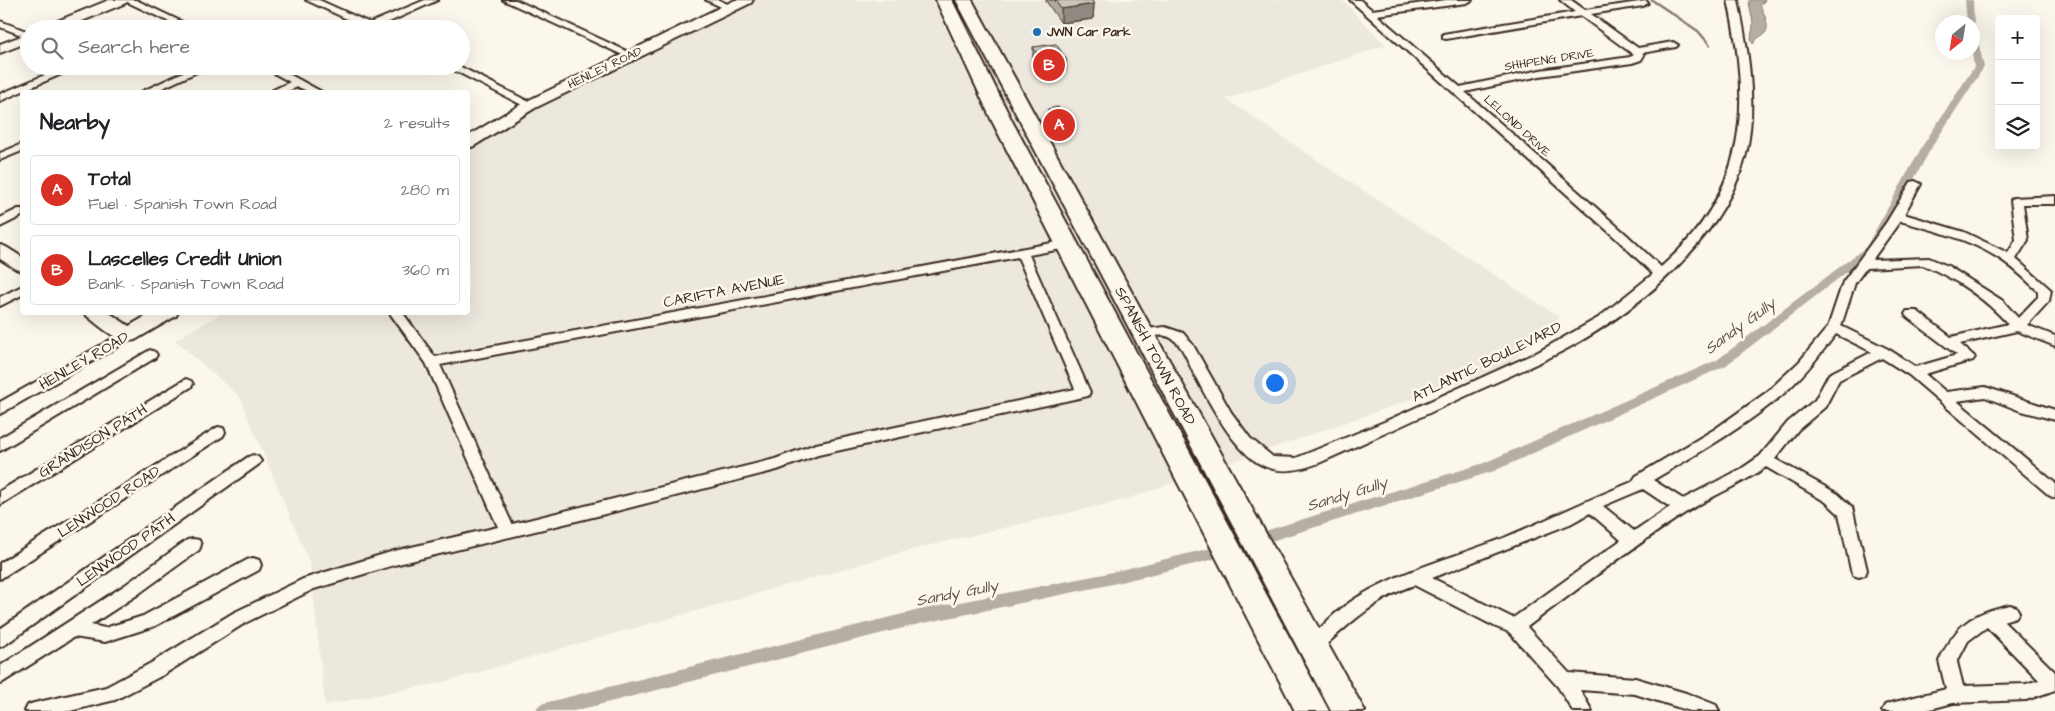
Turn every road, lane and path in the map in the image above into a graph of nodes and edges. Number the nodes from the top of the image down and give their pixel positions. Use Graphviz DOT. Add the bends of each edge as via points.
graph roads {
  1 [pos="121,0"];
  2 [pos="128,0"];
  3 [pos="310,0"];
  4 [pos="433,0"];
  5 [pos="508,0"];
  6 [pos="711,0"];
  7 [pos="746,0"];
  8 [pos="959,0"];
  9 [pos="1354,0"];
  10 [pos="1467,0"];
  11 [pos="1565,0"];
  12 [pos="1733,0"];
  13 [pos="1644,4"];
  14 [pos="731,8"];
  15 [pos="1370,14"];
  16 [pos="1585,14"];
  17 [pos="72,20"];
  18 [pos="172,20"];
  19 [pos="353,20"];
  20 [pos="388,20"];
  21 [pos="0,24"];
  22 [pos="20,32"];
  23 [pos="1446,36"];
  24 [pos="20,40"];
  25 [pos="1673,44"];
  26 [pos="0,50"];
  27 [pos="1636,51"];
  28 [pos="630,55"];
  29 [pos="54,75"];
  30 [pos="185,75"];
  31 [pos="284,75"];
  32 [pos="469,75"];
  33 [pos="298,83"];
  34 [pos="151,90"];
  35 [pos="282,90"];
  36 [pos="313,90"];
  37 [pos="1457,91"];
  38 [pos="0,98"];
  39 [pos="530,105"];
  40 [pos="1026,117"];
  41 [pos="1002,121"];
  42 [pos="470,142"];
  43 [pos="20,149"];
  44 [pos="0,158"];
  45 [pos="1915,184"];
  46 [pos="2055,200"];
  47 [pos="20,213"];
  48 [pos="1897,216"];
  49 [pos="0,222"];
  50 [pos="1068,244"];
  51 [pos="0,251"];
  52 [pos="1022,252"];
  53 [pos="2009,260"];
  54 [pos="20,264"];
  55 [pos="1861,264"];
  56 [pos="1660,274"];
  57 [pos="20,291"];
  58 [pos="0,302"];
  59 [pos="1912,314"];
  60 [pos="98,315"];
  61 [pos="164,315"];
  62 [pos="397,315"];
  63 [pos="2018,326"];
  64 [pos="1834,328"];
  65 [pos="1142,333"];
  66 [pos="128,335"];
  67 [pos="2055,341"];
  68 [pos="1949,342"];
  69 [pos="1883,352"];
  70 [pos="150,354"];
  71 [pos="432,362"];
  72 [pos="1914,372"];
  73 [pos="186,384"];
  74 [pos="1945,396"];
  75 [pos="0,409"];
  76 [pos="2055,415"];
  77 [pos="218,432"];
  78 [pos="0,445"];
  79 [pos="1192,453"];
  80 [pos="1765,460"];
  81 [pos="253,461"];
  82 [pos="1641,480"];
  83 [pos="2055,492"];
  84 [pos="0,499"];
  85 [pos="1590,505"];
  86 [pos="1682,507"];
  87 [pos="507,530"];
  88 [pos="1633,540"];
  89 [pos="193,545"];
  90 [pos="253,565"];
  91 [pos="1859,570"];
  92 [pos="0,572"];
  93 [pos="1416,578"];
  94 [pos="2010,612"];
  95 [pos="1988,617"];
  96 [pos="1514,626"];
  97 [pos="72,629"];
  98 [pos="0,639"];
  99 [pos="1313,646"];
  100 [pos="0,676"];
  101 [pos="1564,681"];
  102 [pos="2054,682"];
  103 [pos="1956,695"];
  104 [pos="34,711"];
  105 [pos="1312,711"];
  106 [pos="1348,711"];
  107 [pos="1583,711"];
  108 [pos="1710,711"];
  109 [pos="1891,711"];
  1 -- 17 [label="street"];
  2 -- 18 [label="street"];
  3 -- 19 [label="street"];
  4 -- 20 [label="street"];
  5 -- 28 [label="street"];
  6 -- 14 [label="street"];
  7 -- 14 [label="street, HENLEY ROAD"];
  8 -- 40 [label="highway, SPANISH TOWN ROAD"];
  8 -- 41 [label="highway, SPANISH TOWN ROAD"];
  9 -- 15 [label="street, LELOND DRIVE"];
  10 -- 15 [label="street"];
  11 -- 16 [label="street"];
  12 -- 56 [label="street, ATLANTIC BOULEVARD" via="1743,42 1747,104 1745,135 1737,168 1700,235"];
  13 -- 16 [label="street"];
  14 -- 28 [label="street, HENLEY ROAD"];
  15 -- 37 [label="street, LELOND DRIVE"];
  16 -- 23 [label="street"];
  16 -- 27 [label="street"];
  21 -- 22 [label="street"];
  24 -- 26 [label="street"];
  25 -- 27 [label="street"];
  27 -- 37 [label="street, SHHPENG DRIVE" via="1639,55 1632,60"];
  28 -- 39 [label="street, HENLEY ROAD"];
  29 -- 38 [label="street"];
  30 -- 34 [label="street"];
  31 -- 33 [label="street"];
  32 -- 39 [label="street"];
  33 -- 35 [label="street"];
  33 -- 36 [label="street"];
  37 -- 56 [label="street, LELOND DRIVE"];
  39 -- 42 [label="street, HENLEY ROAD"];
  40 -- 41 [label="highway"];
  40 -- 65 [label="highway, SPANISH TOWN ROAD"];
  41 -- 50 [label="highway, SPANISH TOWN ROAD"];
  43 -- 44 [label="street"];
  45 -- 48 [label="street"];
  46 -- 53 [label="street" via="2017,200 2022,240"];
  47 -- 49 [label="street"];
  48 -- 53 [label="street" via="1974,241"];
  48 -- 55 [label="street"];
  50 -- 52 [label="street, CARIFTA AVENUE"];
  50 -- 79 [label="highway, SPANISH TOWN ROAD"];
  51 -- 54 [label="street"];
  52 -- 71 [label="street, CARIFTA AVENUE"];
  52 -- 87 [label="street" via="1083,392 816,450 777,464"];
  53 -- 63 [label="street" via="2045,290 2044,298"];
  55 -- 63 [label="street" via="1925,261 1944,269 1998,304"];
  55 -- 64 [label="street" via="1850,282"];
  56 -- 65 [label="street, ATLANTIC BOULEVARD" via="1614,313 1554,351 1298,464 1278,464 1264,459 1247,445 1186,344 1177,335 1162,330"];
  57 -- 58 [label="street"];
  59 -- 68 [label="street"];
  60 -- 66 [label="street"];
  61 -- 66 [label="street, HENLEY ROAD"];
  62 -- 71 [label="street"];
  63 -- 67 [label="street"];
  63 -- 68 [label="street"];
  64 -- 69 [label="street"];
  64 -- 82 [label="street" via="1804,365 1772,396 1720,433"];
  65 -- 79 [label="highway, SPANISH TOWN ROAD"];
  66 -- 75 [label="street, HENLEY ROAD"];
  68 -- 72 [label="street" via="1968,357"];
  69 -- 72 [label="street"];
  69 -- 80 [label="street" via="1834,377 1820,403 1793,426"];
  70 -- 78 [label="street"];
  71 -- 87 [label="street"];
  72 -- 74 [label="street"];
  73 -- 84 [label="street, GRANDISON PATH"];
  74 -- 76 [label="street" via="1985,392"];
  74 -- 83 [label="street"];
  77 -- 92 [label="street, LENWOOD ROAD"];
  79 -- 99 [label="highway, SPANISH TOWN ROAD"];
  79 -- 105 [label="highway, SPANISH TOWN ROAD" via="1275,641"];
  80 -- 86 [label="street"];
  80 -- 91 [label="street" via="1832,498 1846,511"];
  81 -- 98 [label="street, LENWOOD PATH"];
  82 -- 85 [label="street" via="1637,486"];
  82 -- 86 [label="street"];
  85 -- 88 [label="street"];
  85 -- 93 [label="street" via="1564,520"];
  86 -- 88 [label="street"];
  87 -- 104 [label="street" via="394,558 309,584 239,618 157,669 109,694"];
  88 -- 96 [label="street"];
  89 -- 97 [label="street"];
  90 -- 97 [label="street" via="149,621 118,632 106,635"];
  93 -- 96 [label="street"];
  93 -- 99 [label="street" via="1397,584 1352,610"];
  94 -- 95 [label="street"];
  95 -- 102 [label="street"];
  95 -- 103 [label="street" via="1962,636 1948,661"];
  96 -- 101 [label="street"];
  97 -- 100 [label="street"];
  99 -- 106 [label="highway, SPANISH TOWN ROAD"];
  101 -- 107 [label="street"];
  101 -- 108 [label="street" via="1635,686"];
  102 -- 103 [label="street" via="2026,692"];
  103 -- 109 [label="street"];
}
